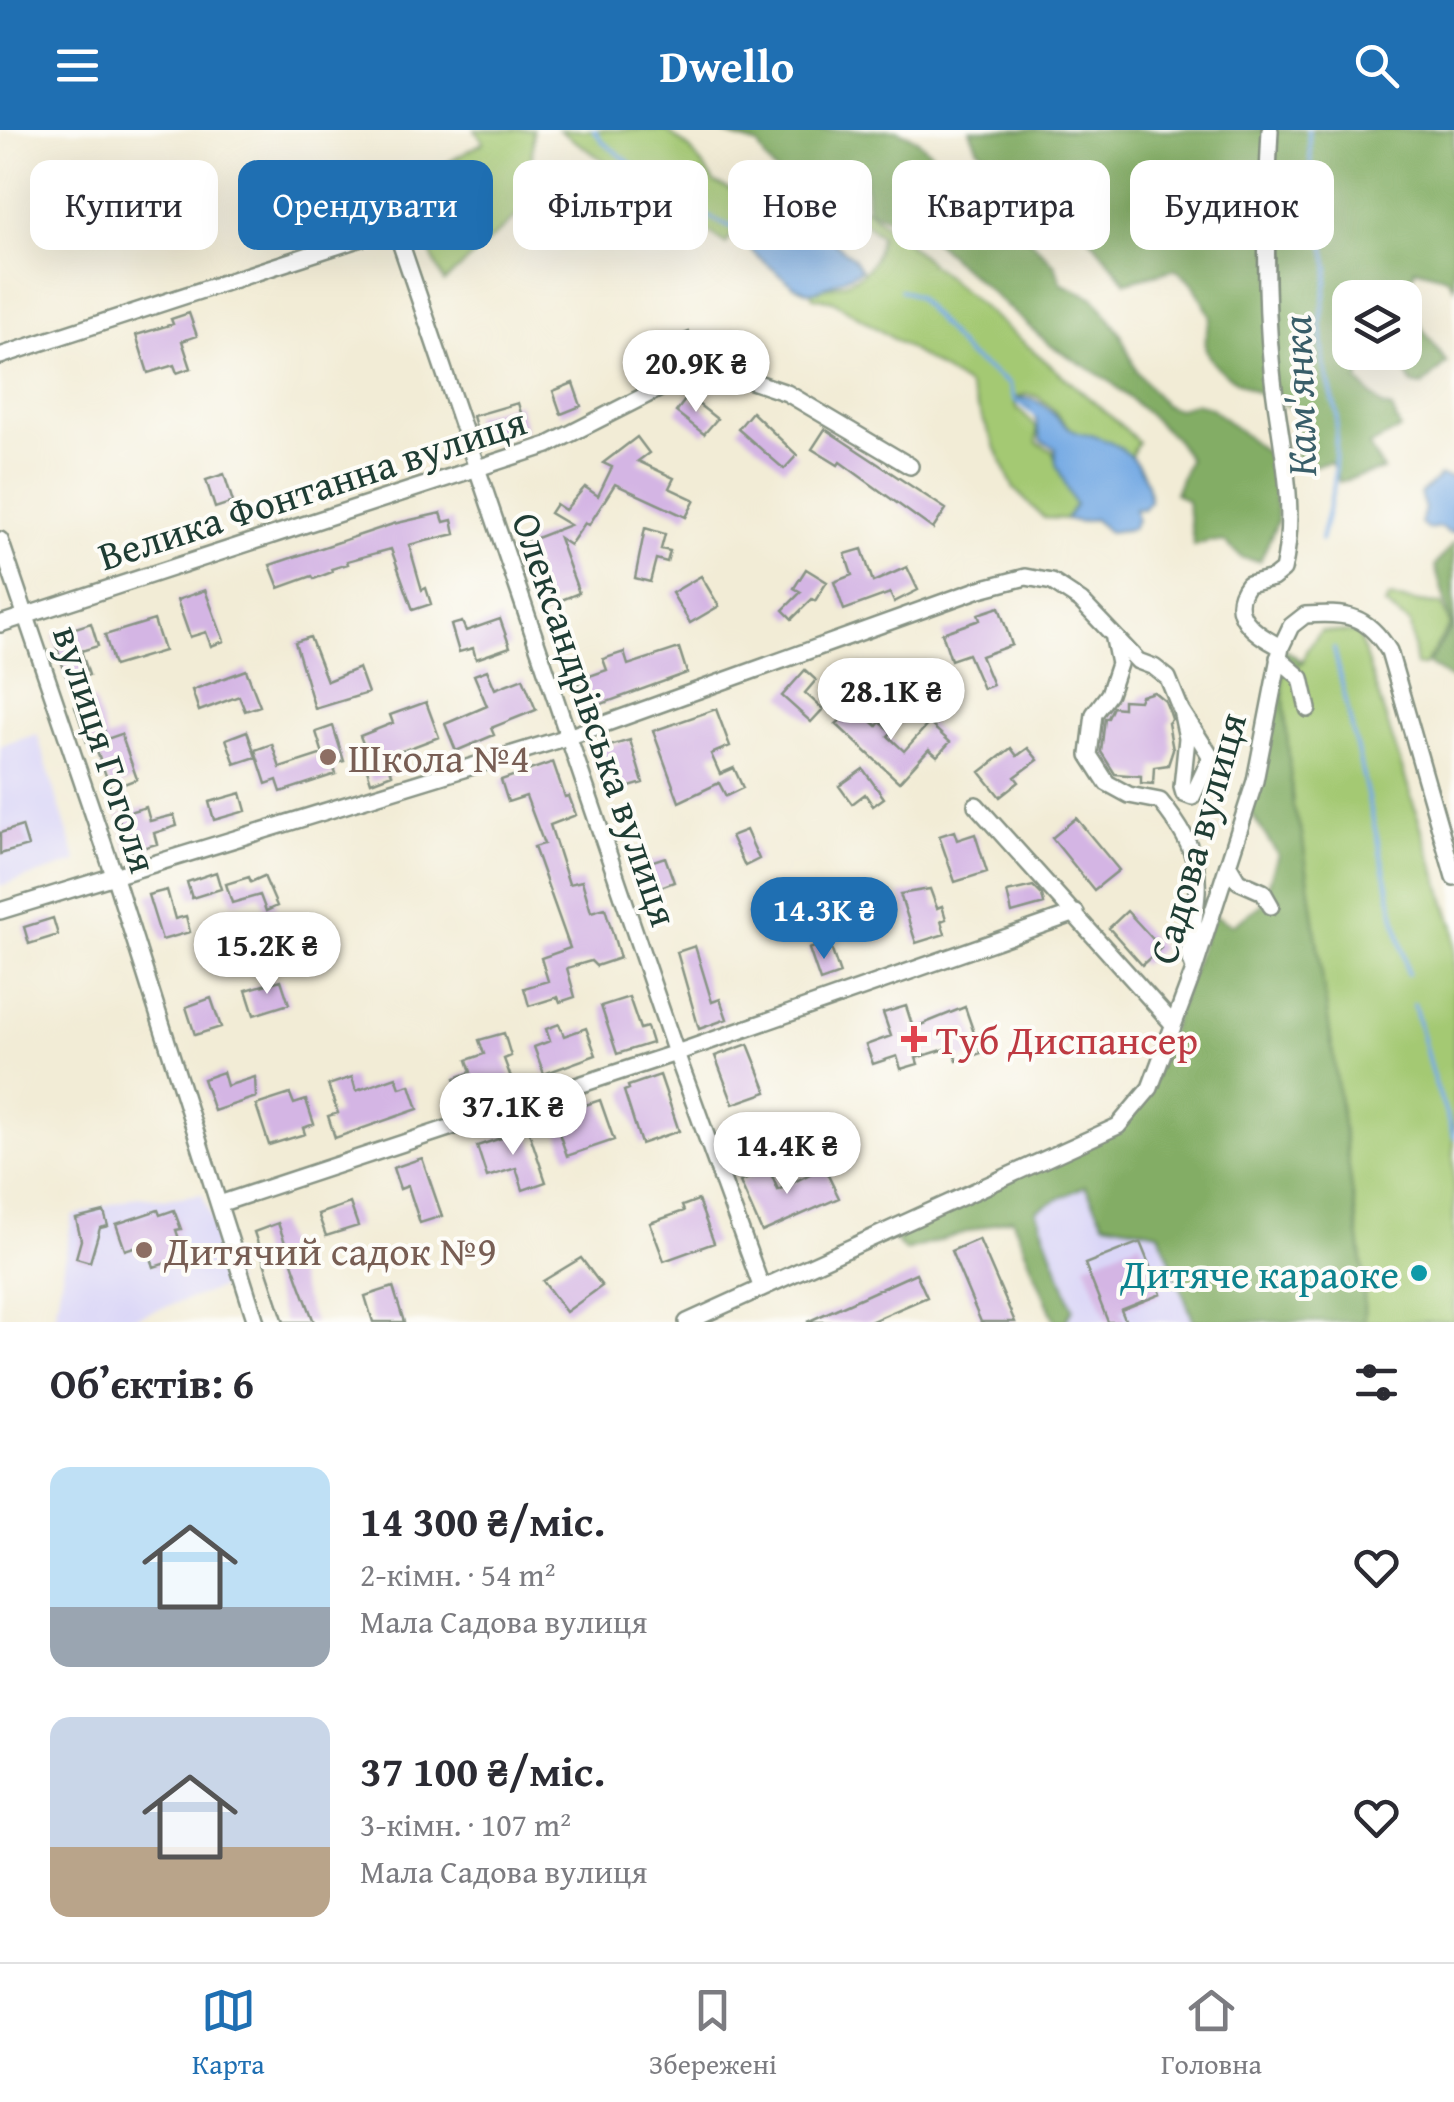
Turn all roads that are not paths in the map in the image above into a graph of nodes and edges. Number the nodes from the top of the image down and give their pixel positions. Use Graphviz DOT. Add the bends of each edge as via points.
graph roads {
  1 [pos="1270,130"];
  2 [pos="0,356"];
  3 [pos="910,466"];
  4 [pos="475,468"];
  5 [pos="0,540"];
  6 [pos="27,616"];
  7 [pos="0,624"];
  8 [pos="1113,635"];
  9 [pos="1280,653"];
  10 [pos="1308,709"];
  11 [pos="1181,710"];
  12 [pos="568,737"];
  13 [pos="1184,766"];
  14 [pos="1160,801"];
  15 [pos="976,805"];
  16 [pos="1228,864"];
  17 [pos="1454,877"];
  18 [pos="115,878"];
  19 [pos="1271,906"];
  20 [pos="0,911"];
  21 [pos="1076,913"];
  22 [pos="1194,970"];
  23 [pos="1174,1024"];
  24 [pos="676,1053"];
  25 [pos="219,1204"];
  26 [pos="762,1286"];
  27 [pos="256,1322"];
  28 [pos="686,1322"];
  1 -- 9 [label="street" via="1271,366 1291,508 1283,570 1248,584 1240,600 1250,630"];
  2 -- 4 [label="street, Олександрівська вулиця" via="394,227"];
  3 -- 4 [label="street, Велика Фонтанна вулиця" via="786,393 715,374 672,382 548,445"];
  4 -- 6 [label="street, Велика Фонтанна вулиця"];
  4 -- 12 [label="street, Олександрівська вулиця"];
  5 -- 6 [label="street, вулиця Гоголя"];
  6 -- 7 [label="street, Велика Фонтанна вулиця"];
  6 -- 18 [label="street, вулиця Гоголя"];
  8 -- 11 [label="street" via="1168,678"];
  8 -- 12 [label="street" via="1080,600 1052,582 1026,577"];
  8 -- 14 [label="street" via="1119,664 1094,714 1088,755 1107,784"];
  9 -- 10 [label="street" via="1301,678"];
  9 -- 16 [label="street, Садова вулиця" via="1255,781"];
  9 -- 17 [label="street" via="1291,626 1305,615 1354,618 1374,627 1389,652"];
  11 -- 13 [label="street"];
  11 -- 13 [label="street" via="1212,757 1194,796 1183,790"];
  12 -- 18 [label="street"];
  12 -- 24 [label="street, Олександрівська вулиця"];
  13 -- 14 [label="street"];
  14 -- 22 [label="street" via="1193,850 1199,880 1189,954"];
  15 -- 21 [label="street"];
  16 -- 19 [label="street" via="1238,881 1263,892"];
  16 -- 22 [label="street, Садова вулиця"];
  18 -- 20 [label="street"];
  18 -- 25 [label="street, вулиця Гоголя"];
  21 -- 23 [label="street"];
  21 -- 24 [label="street"];
  22 -- 23 [label="street, Садова вулиця"];
  23 -- 26 [label="street, Садова вулиця" via="1150,1088 1118,1126"];
  24 -- 25 [label="street"];
  24 -- 26 [label="street, Олександрівська вулиця"];
  25 -- 27 [label="street, вулиця Гоголя"];
  26 -- 28 [label="street, Садова вулиця"];
}
